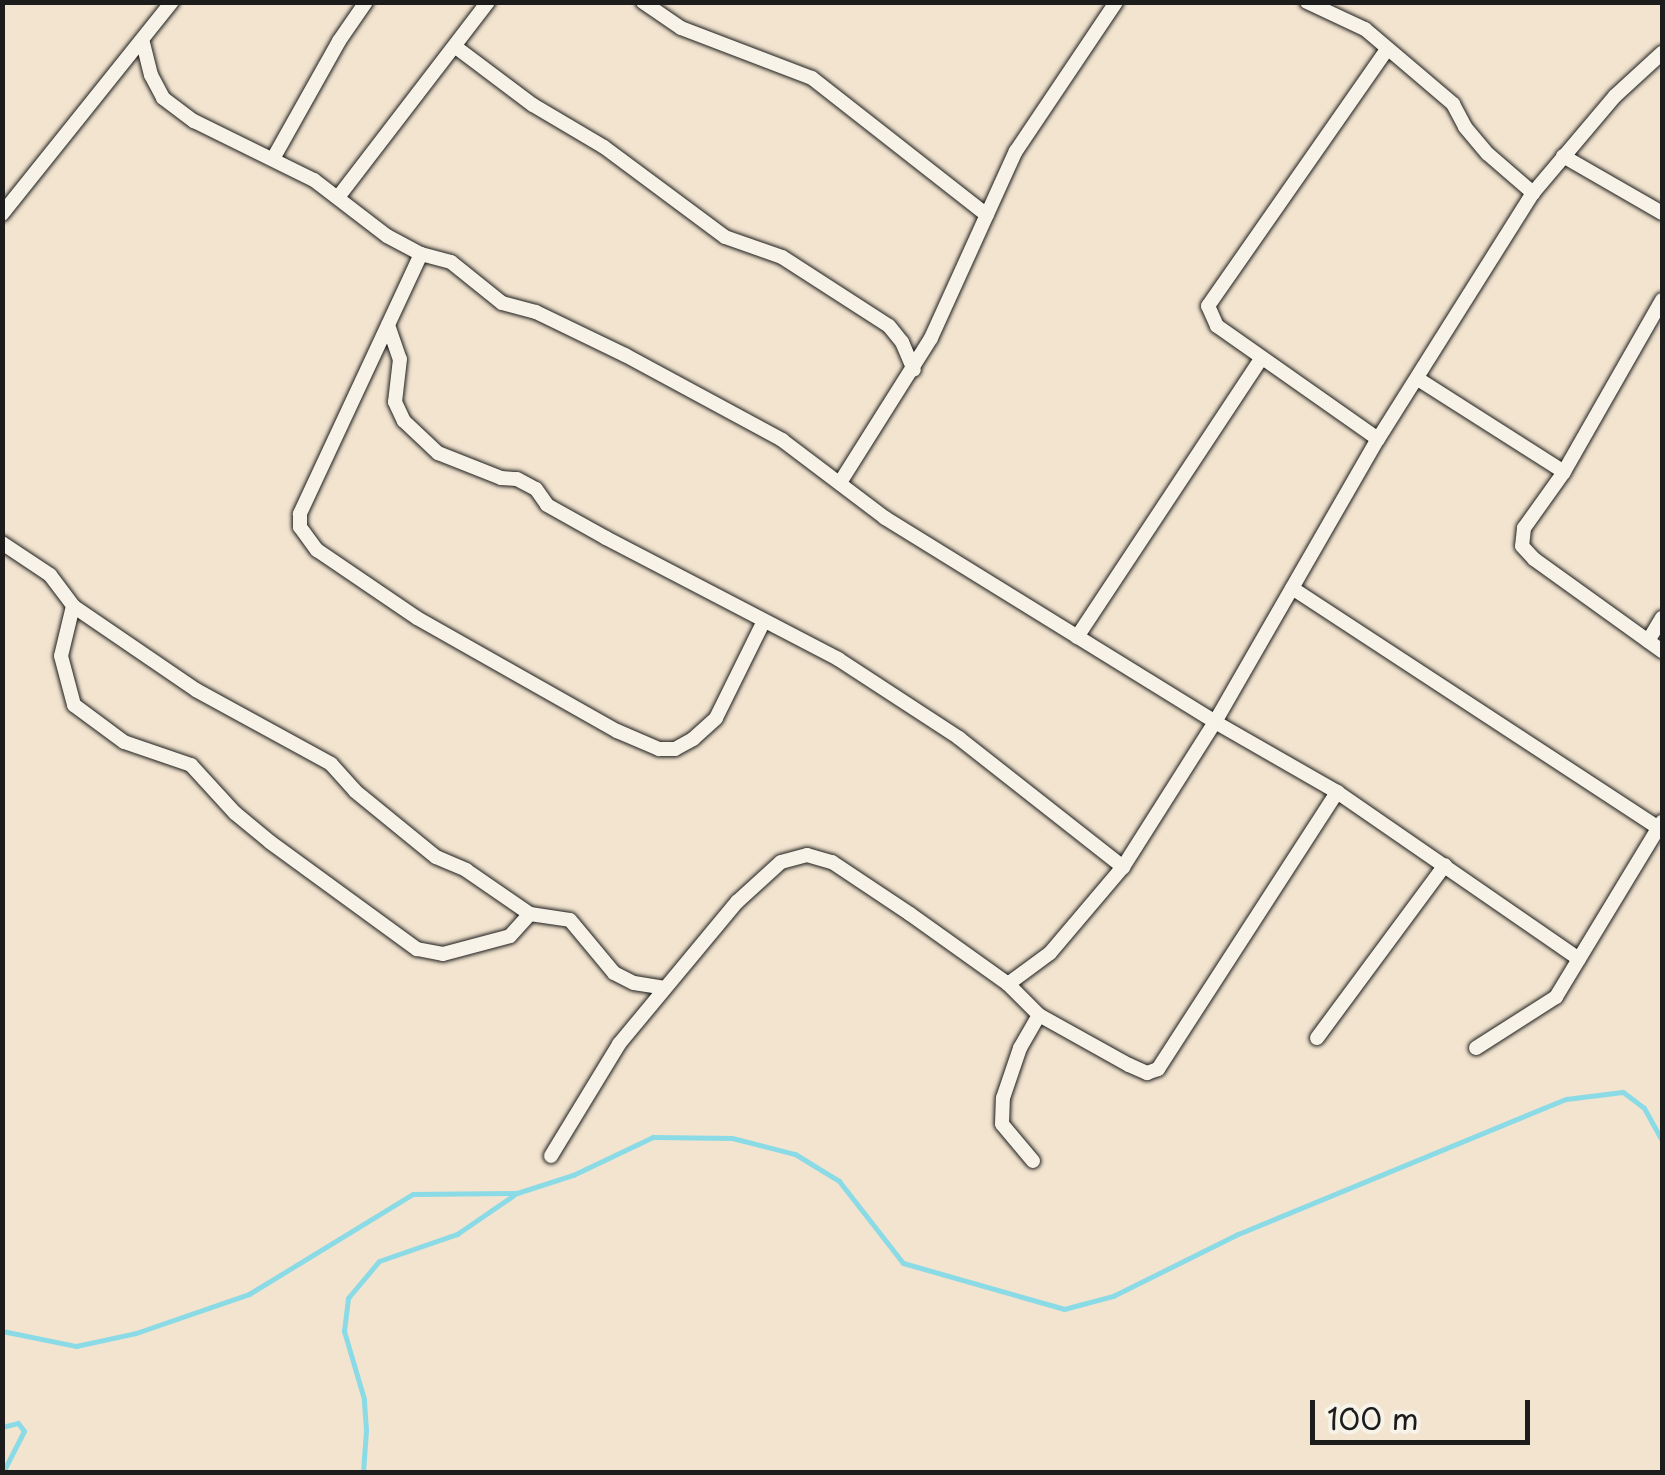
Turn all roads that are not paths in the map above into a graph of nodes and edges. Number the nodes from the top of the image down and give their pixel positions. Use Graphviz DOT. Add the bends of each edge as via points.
graph roads {
  1 [pos="172,2"];
  2 [pos="366,2"];
  3 [pos="488,2"];
  4 [pos="642,2"];
  5 [pos="1116,2"];
  6 [pos="1307,2"];
  7 [pos="144,43"];
  8 [pos="457,48"];
  9 [pos="1387,50"];
  10 [pos="1662,53"];
  11 [pos="1563,156"];
  12 [pos="274,158"];
  13 [pos="1533,192"];
  14 [pos="338,196"];
  15 [pos="1662,213"];
  16 [pos="2,214"];
  17 [pos="987,215"];
  18 [pos="421,254"];
  19 [pos="1662,300"];
  20 [pos="388,326"];
  21 [pos="1261,359"];
  22 [pos="914,370"];
  23 [pos="1418,379"];
  24 [pos="1378,439"];
  25 [pos="1564,472"];
  26 [pos="841,481"];
  27 [pos="2,543"];
  28 [pos="1292,588"];
  29 [pos="73,606"];
  30 [pos="1662,618"];
  31 [pos="764,621"];
  32 [pos="1076,638"];
  33 [pos="1648,642"];
  34 [pos="1662,651"];
  35 [pos="1215,722"];
  36 [pos="1338,792"];
  37 [pos="1661,827"];
  38 [pos="1445,865"];
  39 [pos="1123,867"];
  40 [pos="530,914"];
  41 [pos="1579,959"];
  42 [pos="1008,984"];
  43 [pos="664,988"];
  44 [pos="1039,1015"];
  45 [pos="1318,1038"];
  46 [pos="1476,1048"];
  47 [pos="552,1156"];
  48 [pos="1033,1161"];
  1 -- 7 [label="street"];
  2 -- 12 [label="street"];
  3 -- 8 [label="street"];
  4 -- 17 [label="street" via="681,28 812,78"];
  5 -- 17 [label="street" via="1016,150"];
  6 -- 9 [label="street" via="1365,28"];
  7 -- 12 [label="street" via="163,98 194,121"];
  7 -- 16 [label="street"];
  8 -- 14 [label="street"];
  8 -- 22 [label="street" via="725,237 782,257 889,326"];
  9 -- 13 [label="street" via="1452,104 1488,154"];
  9 -- 21 [label="street" via="1208,306 1217,326"];
  10 -- 11 [label="street"];
  11 -- 13 [label="street"];
  11 -- 15 [label="street"];
  12 -- 14 [label="street"];
  13 -- 23 [label="street"];
  14 -- 18 [label="street"];
  17 -- 22 [label="street"];
  18 -- 20 [label="street"];
  18 -- 26 [label="street" via="451,262 502,303 626,355 782,440"];
  19 -- 25 [label="street"];
  20 -- 31 [label="street" via="400,359 395,402 404,421 438,453 517,479 547,505"];
  20 -- 31 [label="street" via="300,514 300,527 317,550 417,618 660,749 675,749 716,718"];
  21 -- 24 [label="street"];
  21 -- 32 [label="street"];
  22 -- 26 [label="street"];
  23 -- 24 [label="street"];
  23 -- 25 [label="street"];
  24 -- 28 [label="street"];
  25 -- 33 [label="street" via="1524,528 1522,546"];
  26 -- 32 [label="street" via="885,518"];
  27 -- 29 [label="street" via="50,574"];
  28 -- 35 [label="street"];
  28 -- 37 [label="street"];
  29 -- 40 [label="street" via="196,690 330,764 436,857"];
  29 -- 40 [label="street" via="61,656 74,705 124,742 190,765 258,832 417,949 443,954 510,936"];
  30 -- 33 [label="street"];
  31 -- 39 [label="street" via="838,659 958,738"];
  32 -- 35 [label="street"];
  33 -- 34 [label="street"];
  35 -- 36 [label="street"];
  35 -- 39 [label="street"];
  36 -- 38 [label="street"];
  36 -- 44 [label="street" via="1158,1069 1148,1073 1129,1066"];
  37 -- 41 [label="street"];
  38 -- 41 [label="street"];
  38 -- 45 [label="street"];
  39 -- 42 [label="street" via="1050,953"];
  40 -- 43 [label="street" via="570,920 614,973"];
  41 -- 46 [label="street" via="1556,997"];
  42 -- 43 [label="street" via="832,862 807,855 781,862 737,902"];
  42 -- 44 [label="street"];
  43 -- 47 [label="street" via="619,1044"];
  44 -- 48 [label="street" via="1003,1098 1002,1124"];
}
